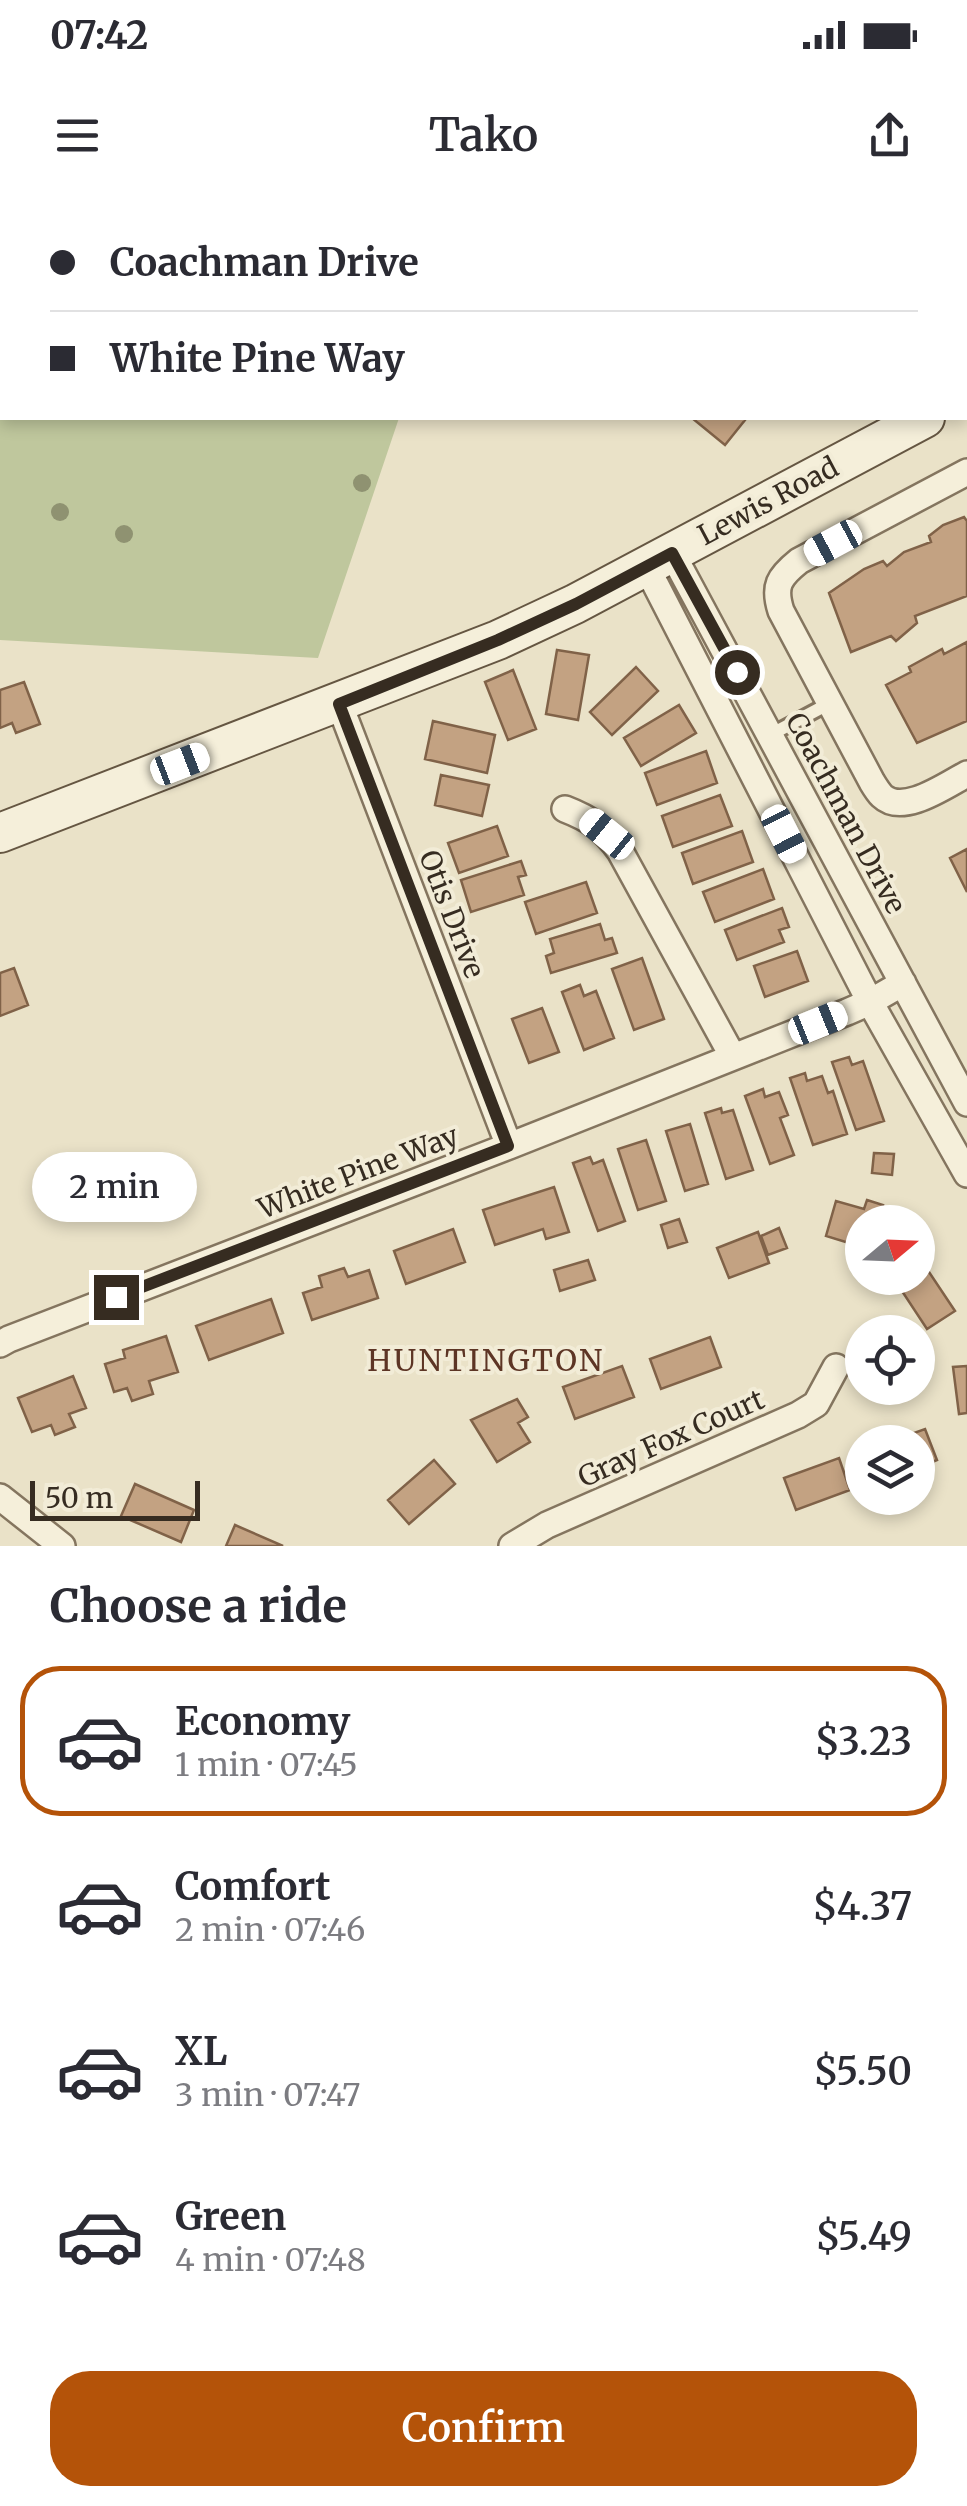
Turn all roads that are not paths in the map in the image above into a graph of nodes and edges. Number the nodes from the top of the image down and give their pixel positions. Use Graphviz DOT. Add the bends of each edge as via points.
graph roads {
  1 [pos="922,420"];
  2 [pos="967,472"];
  3 [pos="659,559"];
  4 [pos="830,703"];
  5 [pos="339,704"];
  6 [pos="770,735"];
  7 [pos="967,774"];
  8 [pos="565,808"];
  9 [pos="0,833"];
  10 [pos="903,983"];
  11 [pos="870,1002"];
  12 [pos="733,1058"];
  13 [pos="967,1103"];
  14 [pos="508,1146"];
  15 [pos="967,1174"];
  16 [pos="0,1344"];
  17 [pos="836,1367"];
  18 [pos="0,1497"];
  19 [pos="62,1546"];
  20 [pos="512,1546"];
  1 -- 3 [label="street, Lewis Road"];
  2 -- 4 [label="street" via="785,572 778,584 781,612"];
  3 -- 5 [label="street, Lewis Road" via="498,640"];
  3 -- 6 [label="street, Coachman Drive"];
  3 -- 11 [label="street"];
  4 -- 6 [label="lane"];
  4 -- 7 [label="street" via="883,798 908,803"];
  5 -- 9 [label="street, Lewis Road"];
  5 -- 14 [label="street, Otis Drive"];
  6 -- 10 [label="street, Coachman Drive"];
  8 -- 12 [label="street" via="588,818 620,851"];
  10 -- 11 [label="street, White Pine Way"];
  10 -- 13 [label="street, Coachman Drive"];
  11 -- 12 [label="street, White Pine Way"];
  11 -- 15 [label="street"];
  12 -- 14 [label="street, White Pine Way"];
  14 -- 16 [label="street, White Pine Way"];
  17 -- 20 [label="street, Gray Fox Court" via="816,1404 798,1415"];
  18 -- 19 [label="street"];
}
